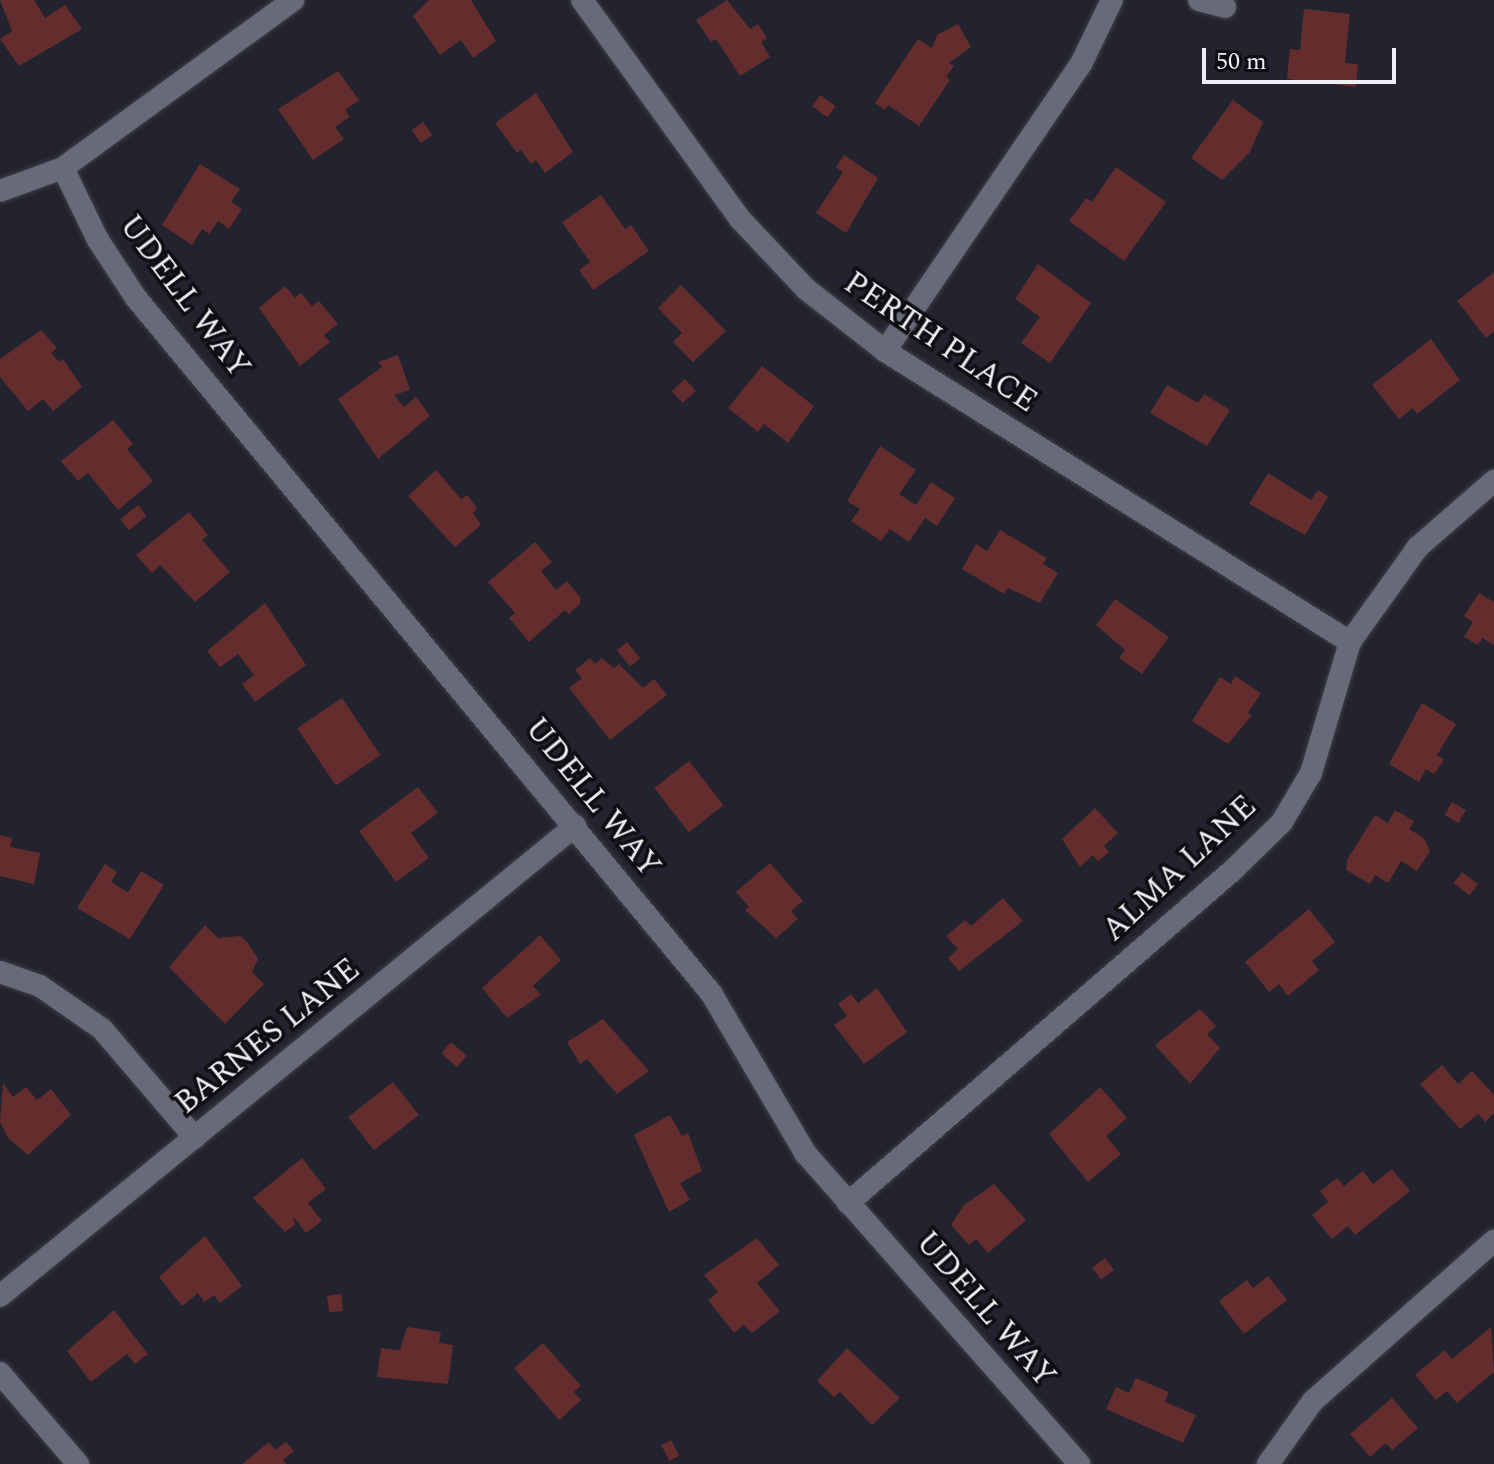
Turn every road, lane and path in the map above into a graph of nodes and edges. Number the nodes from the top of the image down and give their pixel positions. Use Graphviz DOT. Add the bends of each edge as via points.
graph roads {
  1 [pos="293,0"];
  2 [pos="582,0"];
  3 [pos="1112,0"];
  4 [pos="1199,0"];
  5 [pos="1225,7"];
  6 [pos="63,168"];
  7 [pos="0,191"];
  8 [pos="885,351"];
  9 [pos="1494,481"];
  10 [pos="1350,642"];
  11 [pos="575,826"];
  12 [pos="0,972"];
  13 [pos="195,1138"];
  14 [pos="848,1203"];
  15 [pos="1494,1241"];
  16 [pos="0,1296"];
  17 [pos="0,1373"];
  18 [pos="78,1464"];
  19 [pos="1079,1464"];
  20 [pos="1268,1464"];
  1 -- 6 [label="street"];
  2 -- 8 [label="street, PERTH PLACE" via="740,219 806,289"];
  3 -- 8 [label="street" via="1081,64"];
  4 -- 5 [label="street"];
  6 -- 7 [label="street"];
  6 -- 11 [label="street, UDELL WAY" via="98,240 136,298"];
  8 -- 10 [label="street, PERTH PLACE"];
  9 -- 10 [label="street, ALMA LANE" via="1418,547"];
  10 -- 14 [label="street, ALMA LANE" via="1311,773 1282,822"];
  11 -- 13 [label="street, BARNES LANE"];
  11 -- 14 [label="street, UDELL WAY" via="711,993 806,1154"];
  12 -- 13 [label="street" via="40,986 102,1029"];
  13 -- 16 [label="street, BARNES LANE"];
  14 -- 19 [label="street, UDELL WAY"];
  15 -- 20 [label="street" via="1313,1401"];
  17 -- 18 [label="street"];
}
